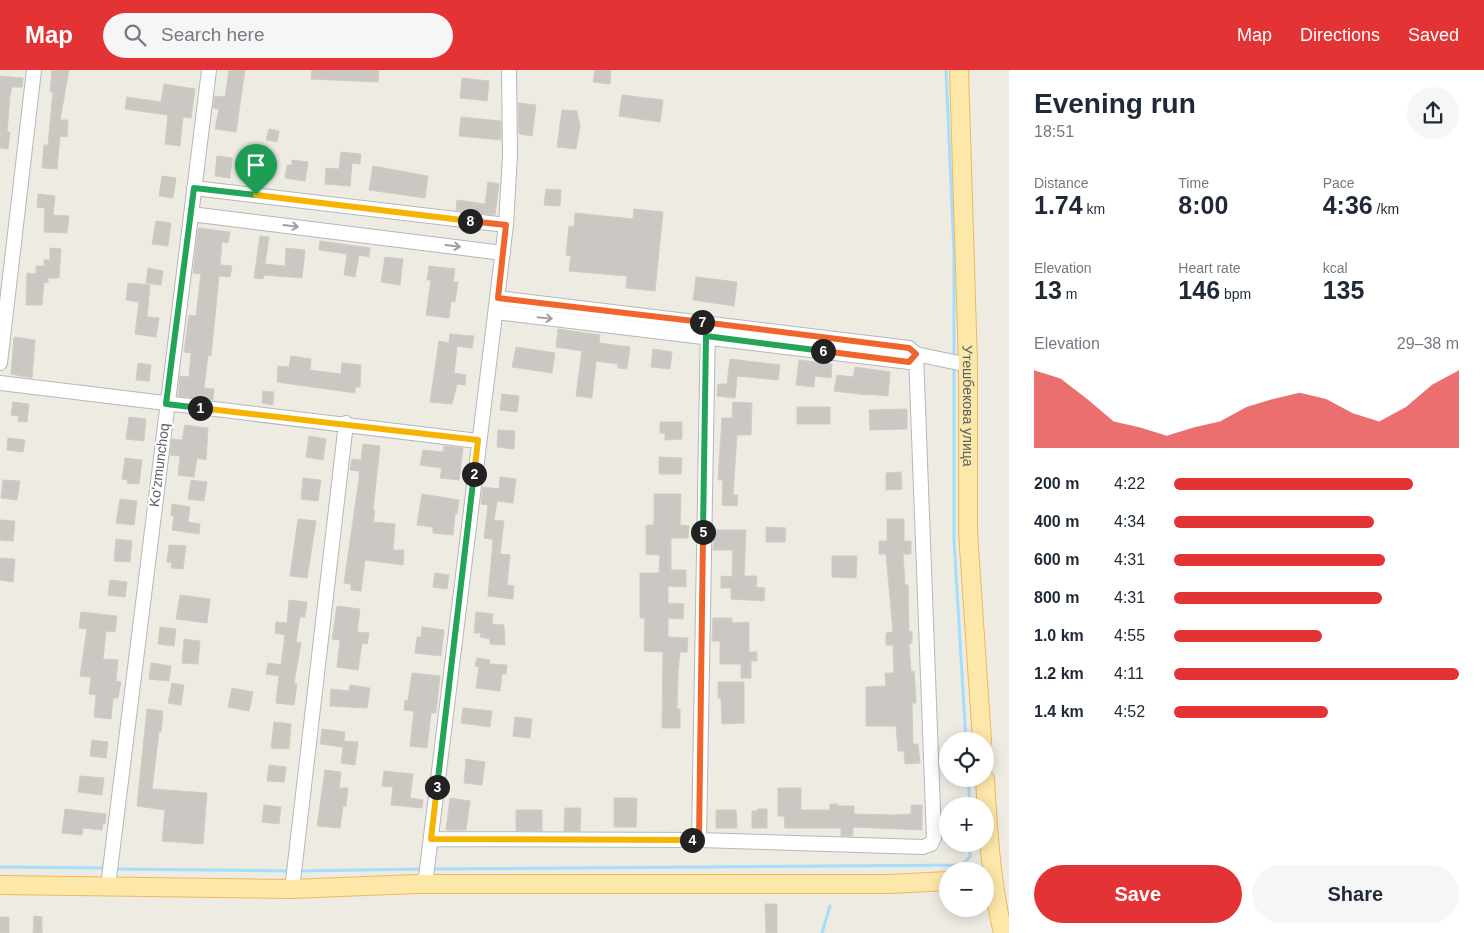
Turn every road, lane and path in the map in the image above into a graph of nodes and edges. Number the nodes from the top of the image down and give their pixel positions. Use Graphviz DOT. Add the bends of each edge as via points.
graph roads {
  1 [pos="34,70"];
  2 [pos="209,70"];
  3 [pos="509,70"];
  4 [pos="959,70"];
  5 [pos="194,188"];
  6 [pos="191,214"];
  7 [pos="506,225"];
  8 [pos="503,253"];
  9 [pos="498,298"];
  10 [pos="496,312"];
  11 [pos="707,330"];
  12 [pos="916,354"];
  13 [pos="0,363"];
  14 [pos="968,366"];
  15 [pos="0,383"];
  16 [pos="166,404"];
  17 [pos="346,423"];
  18 [pos="478,440"];
  19 [pos="981,732"];
  20 [pos="986,787"];
  21 [pos="431,839"];
  22 [pos="699,840"];
  23 [pos="427,870"];
  24 [pos="294,871"];
  25 [pos="109,872"];
  26 [pos="0,878"];
  27 [pos="996,879"];
  28 [pos="939,881"];
  29 [pos="939,881"];
  30 [pos="0,885"];
  31 [pos="1003,933"];
  1 -- 13 [label="street"];
  2 -- 5 [label="street, Ko'zmunchoq"];
  3 -- 7 [label="street" via="510,155"];
  4 -- 14 [label="main road, Утешбекова улица"];
  5 -- 6 [label="street, Ko'zmunchoq"];
  5 -- 7 [label="street"];
  6 -- 8 [label="street, one-way"];
  6 -- 16 [label="street, Ko'zmunchoq"];
  7 -- 8 [label="street"];
  8 -- 9 [label="street"];
  9 -- 10 [label="street"];
  9 -- 11 [label="street"];
  10 -- 11 [label="street, one-way"];
  10 -- 18 [label="street"];
  11 -- 12 [label="street" via="909,348"];
  11 -- 22 [label="street"];
  12 -- 14 [label="street"];
  12 -- 22 [label="street" via="934,838 923,847"];
  14 -- 19 [label="main road, Утешбекова улица" via="968,532"];
  15 -- 16 [label="street"];
  16 -- 17 [label="street"];
  16 -- 25 [label="street, Ko'zmunchoq"];
  17 -- 18 [label="street"];
  17 -- 24 [label="street"];
  18 -- 21 [label="street"];
  20 -- 27 [label="main road"];
  21 -- 22 [label="street"];
  21 -- 23 [label="street"];
  23 -- 24 [label="main road"];
  23 -- 28 [label="main road"];
  24 -- 25 [label="main road"];
  25 -- 26 [label="main road"];
  27 -- 31 [label="main road"];
  29 -- 30 [label="main road" via="416,884 291,889"];
}
